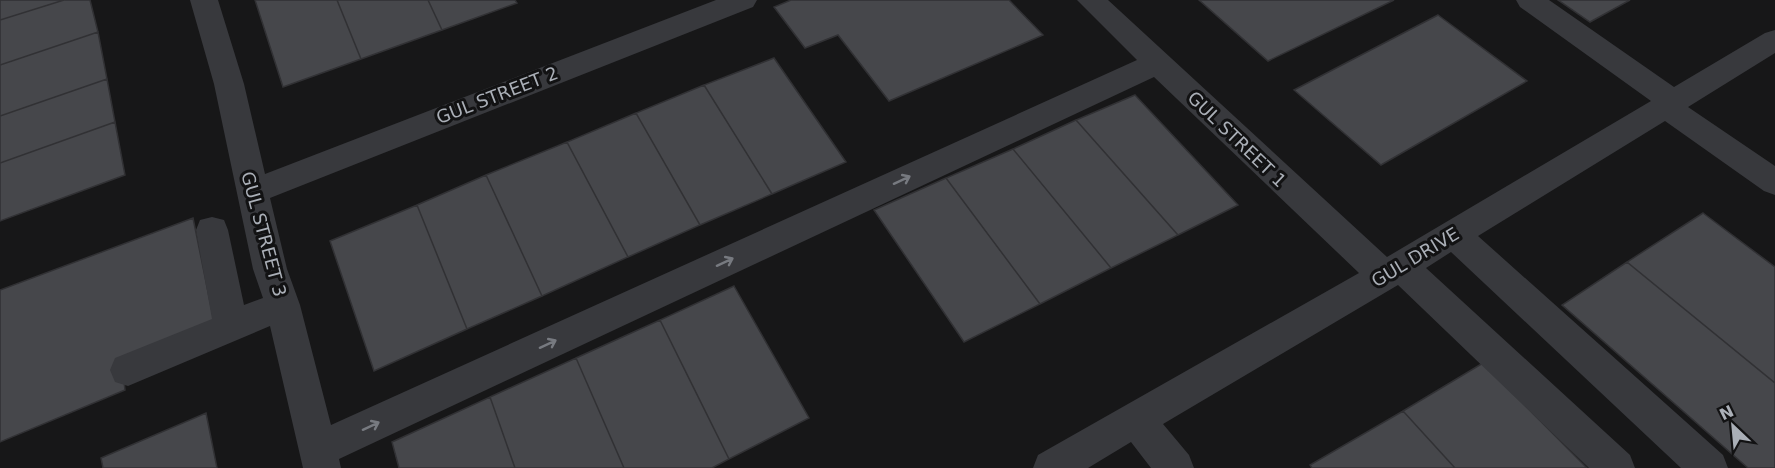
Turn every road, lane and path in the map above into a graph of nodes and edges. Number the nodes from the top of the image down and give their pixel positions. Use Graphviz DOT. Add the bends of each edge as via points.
graph roads {
  1 [pos="204,0"];
  2 [pos="742,0"];
  3 [pos="1091,0"];
  4 [pos="1530,0"];
  5 [pos="1775,40"];
  6 [pos="1158,63"];
  7 [pos="1670,103"];
  8 [pos="1775,182"];
  9 [pos="252,192"];
  10 [pos="212,230"];
  11 [pos="1453,234"];
  12 [pos="1392,271"];
  13 [pos="283,305"];
  14 [pos="231,328"];
  15 [pos="128,370"];
  16 [pos="1136,419"];
  17 [pos="320,459"];
  18 [pos="1052,468"];
  19 [pos="1175,468"];
  20 [pos="1616,468"];
  21 [pos="1709,468"];
  1 -- 9 [label="street, GUL STREET 3" via="230,84"];
  2 -- 9 [label="street, GUL STREET 2"];
  3 -- 6 [label="street, GUL STREET 1"];
  4 -- 7 [label="street"];
  5 -- 7 [label="street, GUL DRIVE"];
  6 -- 12 [label="street, GUL STREET 1"];
  17 -- 6 [label="street, one-way"];
  7 -- 8 [label="street"];
  7 -- 11 [label="street, GUL DRIVE"];
  9 -- 13 [label="street, GUL STREET 3" via="270,269"];
  10 -- 14 [label="street"];
  11 -- 12 [label="street, GUL DRIVE"];
  11 -- 21 [label="street"];
  12 -- 16 [label="street, GUL DRIVE"];
  12 -- 20 [label="street, GUL STREET 1"];
  13 -- 14 [label="street"];
  13 -- 17 [label="street, GUL STREET 3"];
  14 -- 15 [label="street"];
  16 -- 18 [label="street, GUL DRIVE"];
  16 -- 19 [label="street"];
}
